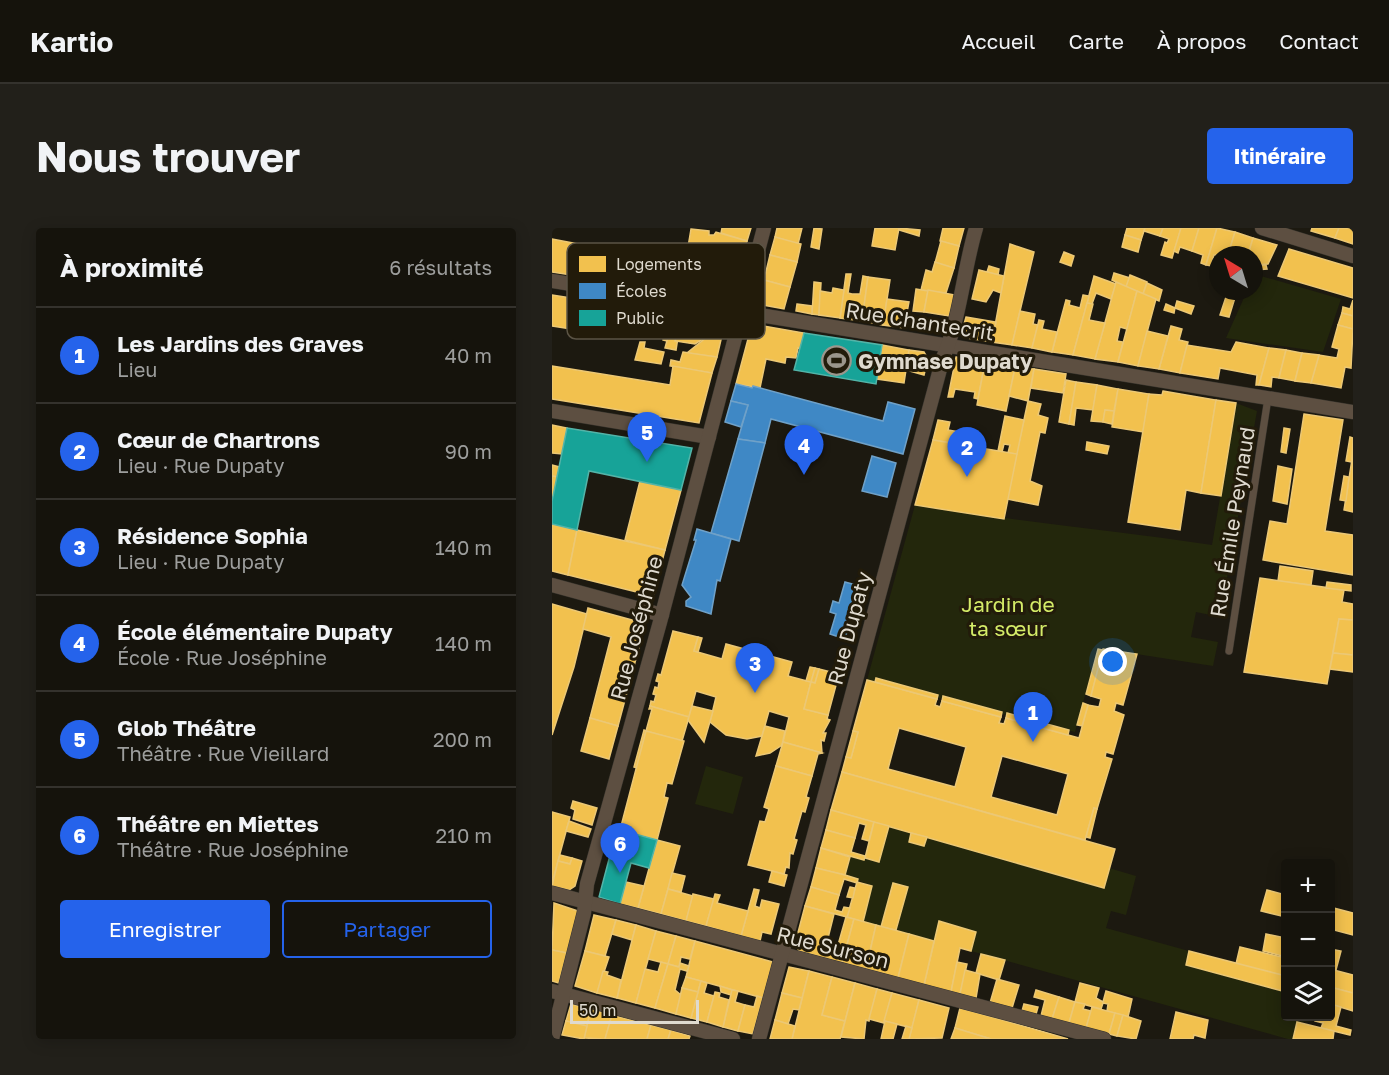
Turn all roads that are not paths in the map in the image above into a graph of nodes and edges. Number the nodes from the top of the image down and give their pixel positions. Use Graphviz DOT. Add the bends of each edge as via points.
graph roads {
  1 [pos="764,228"];
  2 [pos="976,228"];
  3 [pos="1262,228"];
  4 [pos="760,243"];
  5 [pos="1353,256"];
  6 [pos="552,281"];
  7 [pos="567,284"];
  8 [pos="765,317"];
  9 [pos="734,339"];
  10 [pos="948,347"];
  11 [pos="1269,398"];
  12 [pos="552,411"];
  13 [pos="1353,412"];
  14 [pos="709,437"];
  15 [pos="552,585"];
  16 [pos="662,615"];
  17 [pos="1229,651"];
  18 [pos="552,893"];
  19 [pos="586,902"];
  20 [pos="782,955"];
  21 [pos="558,992"];
  22 [pos="552,1039"];
  23 [pos="734,1039"];
  24 [pos="759,1039"];
  25 [pos="1104,1039"];
  1 -- 4 [label="street, Rue Joséphine"];
  2 -- 10 [label="street, Rue Dupaty"];
  3 -- 5 [label="street"];
  6 -- 7 [label="street, Rue Chantecrit"];
  8 -- 10 [label="street, Rue Chantecrit"];
  9 -- 14 [label="street, Rue Joséphine"];
  10 -- 11 [label="street, Rue Chantecrit"];
  10 -- 20 [label="street, Rue Dupaty"];
  11 -- 13 [label="street, Rue Chantecrit"];
  11 -- 17 [label="lane, Rue Émile Peynaud"];
  12 -- 14 [label="street"];
  14 -- 16 [label="street, Rue Joséphine"];
  15 -- 16 [label="street"];
  16 -- 19 [label="street, Rue Joséphine"];
  18 -- 19 [label="street, Rue Surson"];
  19 -- 20 [label="street, Rue Surson"];
  19 -- 21 [label="street, Rue Joséphine"];
  20 -- 24 [label="street, Rue Dupaty"];
  20 -- 25 [label="street, Rue Surson"];
  21 -- 22 [label="street, Rue Joséphine"];
  21 -- 23 [label="street"];
}
